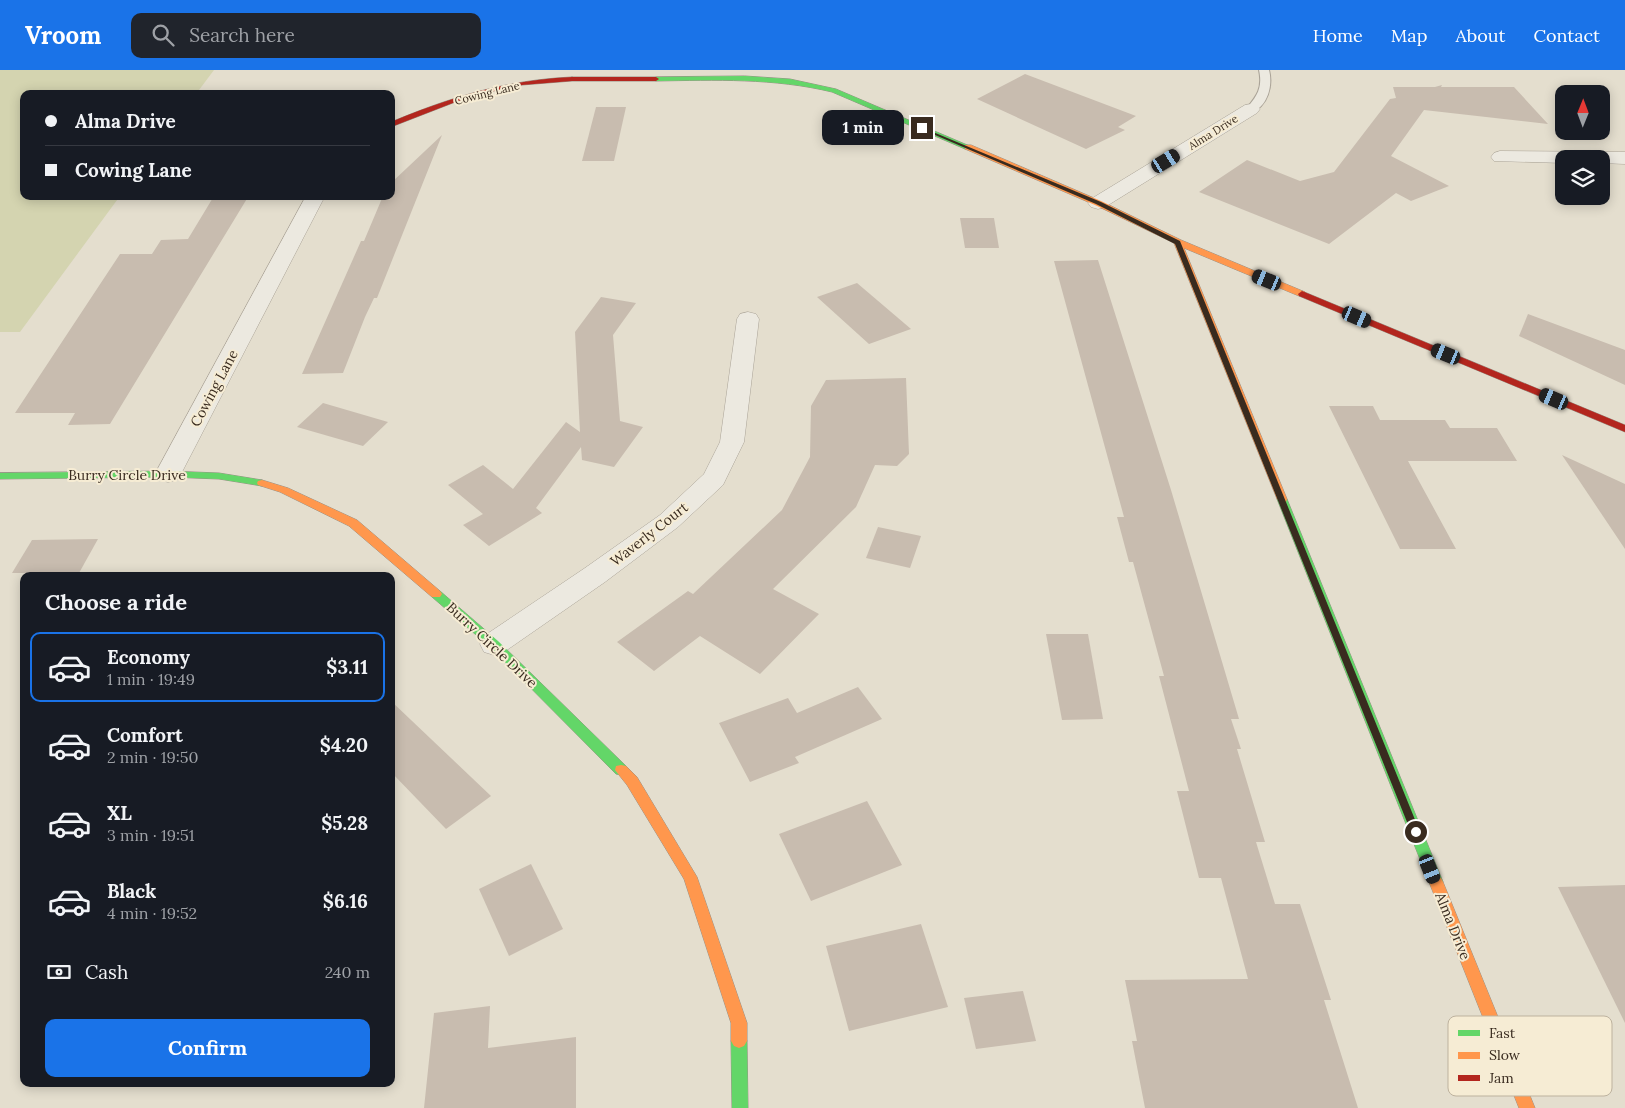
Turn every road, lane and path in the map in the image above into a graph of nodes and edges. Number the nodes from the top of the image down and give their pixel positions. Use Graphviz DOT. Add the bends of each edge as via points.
graph roads {
  1 [pos="1264,70"];
  2 [pos="1251,109"];
  3 [pos="395,124"];
  4 [pos="1500,157"];
  5 [pos="1625,158"];
  6 [pos="314,200"];
  7 [pos="1098,203"];
  8 [pos="1178,242"];
  9 [pos="748,319"];
  10 [pos="1625,429"];
  11 [pos="168,474"];
  12 [pos="0,476"];
  13 [pos="494,644"];
  14 [pos="1490,1016"];
  15 [pos="1522,1096"];
  16 [pos="740,1108"];
  17 [pos="1527,1108"];
  1 -- 2 [label="lane" via="1267,78 1264,94"];
  2 -- 7 [label="street, Alma Drive"];
  3 -- 7 [label="street, Cowing Lane" via="481,92 530,82 802,81 834,90"];
  4 -- 5 [label="street"];
  6 -- 11 [label="street, Cowing Lane"];
  7 -- 8 [label="street, Cowing Lane"];
  8 -- 10 [label="street, Cowing Lane"];
  8 -- 14 [label="street, Alma Drive"];
  9 -- 13 [label="street, Waverly Court" via="732,442 714,479 669,521"];
  11 -- 12 [label="street, Burry Circle Drive"];
  11 -- 13 [label="street, Burry Circle Drive" via="219,476 257,482 284,490 353,523"];
  13 -- 16 [label="street, Burry Circle Drive" via="632,781 690,877 739,1023"];
  15 -- 17 [label="street, Alma Drive"];
}
